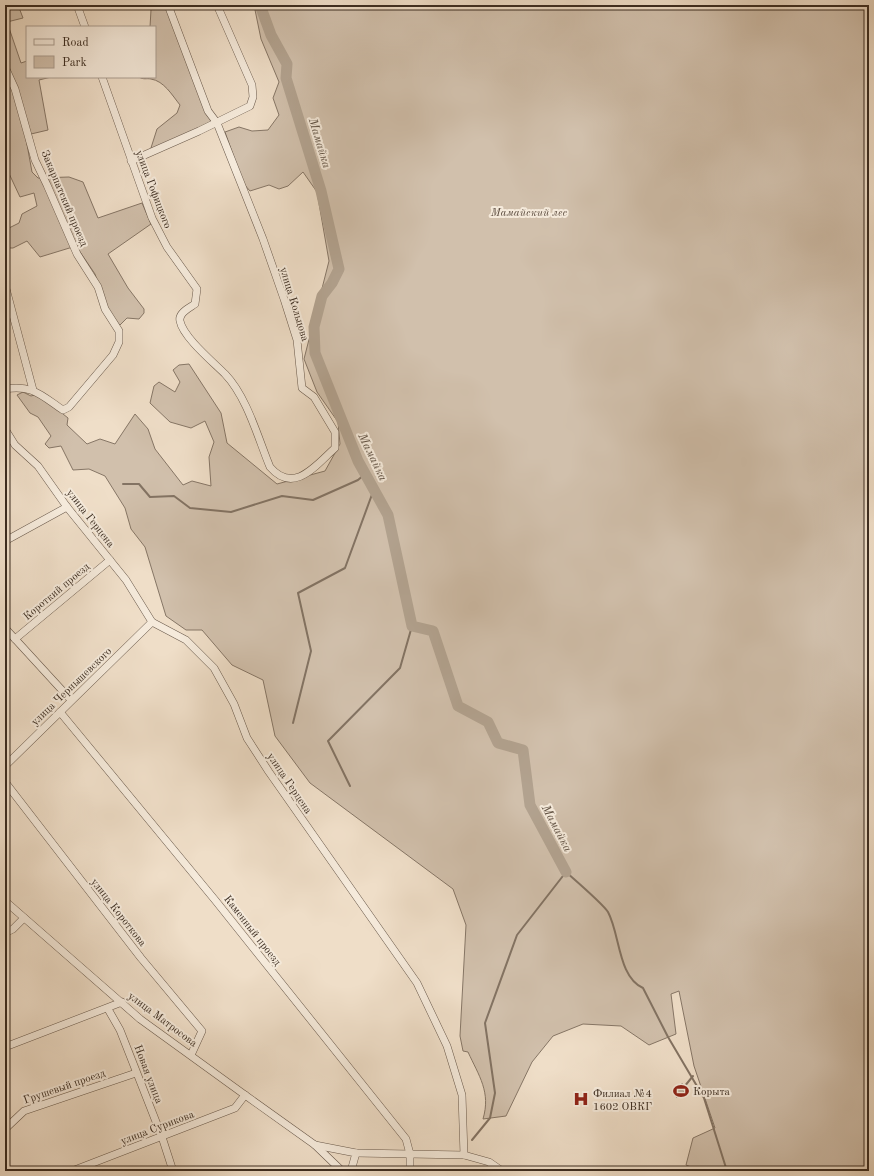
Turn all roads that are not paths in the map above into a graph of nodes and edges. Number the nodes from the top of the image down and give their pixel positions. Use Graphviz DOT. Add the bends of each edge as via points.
graph roads {
  1 [pos="77,5"];
  2 [pos="168,5"];
  3 [pos="217,5"];
  4 [pos="85,26"];
  5 [pos="5,67"];
  6 [pos="102,78"];
  7 [pos="217,123"];
  8 [pos="131,161"];
  9 [pos="5,285"];
  10 [pos="5,389"];
  11 [pos="33,390"];
  12 [pos="5,429"];
  13 [pos="281,477"];
  14 [pos="67,507"];
  15 [pos="5,541"];
  16 [pos="110,560"];
  17 [pos="152,622"];
  18 [pos="5,628"];
  19 [pos="15,639"];
  20 [pos="71,700"];
  21 [pos="60,712"];
  22 [pos="5,766"];
  23 [pos="5,782"];
  24 [pos="5,901"];
  25 [pos="24,918"];
  26 [pos="5,932"];
  27 [pos="122,1002"];
  28 [pos="108,1009"];
  29 [pos="5,1047"];
  30 [pos="191,1055"];
  31 [pos="136,1073"];
  32 [pos="245,1095"];
  33 [pos="5,1129"];
  34 [pos="162,1137"];
  35 [pos="315,1145"];
  36 [pos="356,1153"];
  37 [pos="410,1154"];
  38 [pos="464,1155"];
  39 [pos="72,1171"];
  40 [pos="173,1171"];
  41 [pos="342,1171"];
  42 [pos="351,1171"];
  43 [pos="410,1171"];
  44 [pos="502,1171"];
  1 -- 4 [label="street"];
  2 -- 7 [label="street, улица Кольцова" via="208,111"];
  3 -- 7 [label="street" via="252,85 253,97 250,106"];
  5 -- 11 [label="street, Закарпатский проезд" via="15,89 35,160 77,254 98,287 105,309 119,331 119,342 113,355 69,407 63,410"];
  6 -- 8 [label="street, улица Гофицкого"];
  7 -- 8 [label="street"];
  7 -- 13 [label="street, улица Кольцова" via="284,299 297,340 302,388 314,397 335,432 334,448 306,475 288,479"];
  8 -- 13 [label="street, улица Гофицкого" via="152,218 167,247 197,289 195,304 181,314 181,326 226,376 242,399 270,467"];
  9 -- 11 [label="street"];
  10 -- 11 [label="street"];
  12 -- 14 [label="street, улица Герцена" via="15,445 38,466"];
  14 -- 15 [label="street"];
  14 -- 16 [label="street, улица Герцена"];
  16 -- 17 [label="street, улица Герцена" via="126,580"];
  16 -- 19 [label="street, Короткий проезд"];
  17 -- 20 [label="street, улица Чернышевского"];
  17 -- 38 [label="street, улица Герцена" via="186,640 214,668 234,704 247,738 417,983 447,1046 462,1095"];
  18 -- 19 [label="street"];
  19 -- 20 [label="street"];
  20 -- 21 [label="street, улица Чернышевского"];
  21 -- 22 [label="street, улица Чернышевского"];
  21 -- 37 [label="street, Каменный проезд" via="392,1121 406,1139"];
  23 -- 30 [label="street, улица Короткова" via="141,958 202,1031"];
  24 -- 25 [label="street, улица Матросова"];
  25 -- 26 [label="street" via="13,929"];
  25 -- 27 [label="street, улица Матросова"];
  27 -- 28 [label="street"];
  27 -- 30 [label="street, улица Матросова" via="140,1019"];
  28 -- 29 [label="street"];
  28 -- 31 [label="street, Новая улица" via="120,1030"];
  30 -- 32 [label="street, улица Матросова"];
  31 -- 33 [label="street, Грушевый проезд" via="24,1110"];
  31 -- 34 [label="street, Новая улица"];
  32 -- 34 [label="street, улица Сурикова" via="235,1108"];
  32 -- 35 [label="street, улица Матросова"];
  34 -- 39 [label="street, улица Сурикова"];
  34 -- 40 [label="street, Новая улица"];
  35 -- 36 [label="street, улица Матросова"];
  35 -- 41 [label="street, улица Матросова"];
  36 -- 37 [label="street, улица Матросова"];
  36 -- 42 [label="street"];
  37 -- 38 [label="street, улица Матросова"];
  37 -- 43 [label="street, Каменный проезд"];
  38 -- 44 [label="street" via="489,1162"];
}
